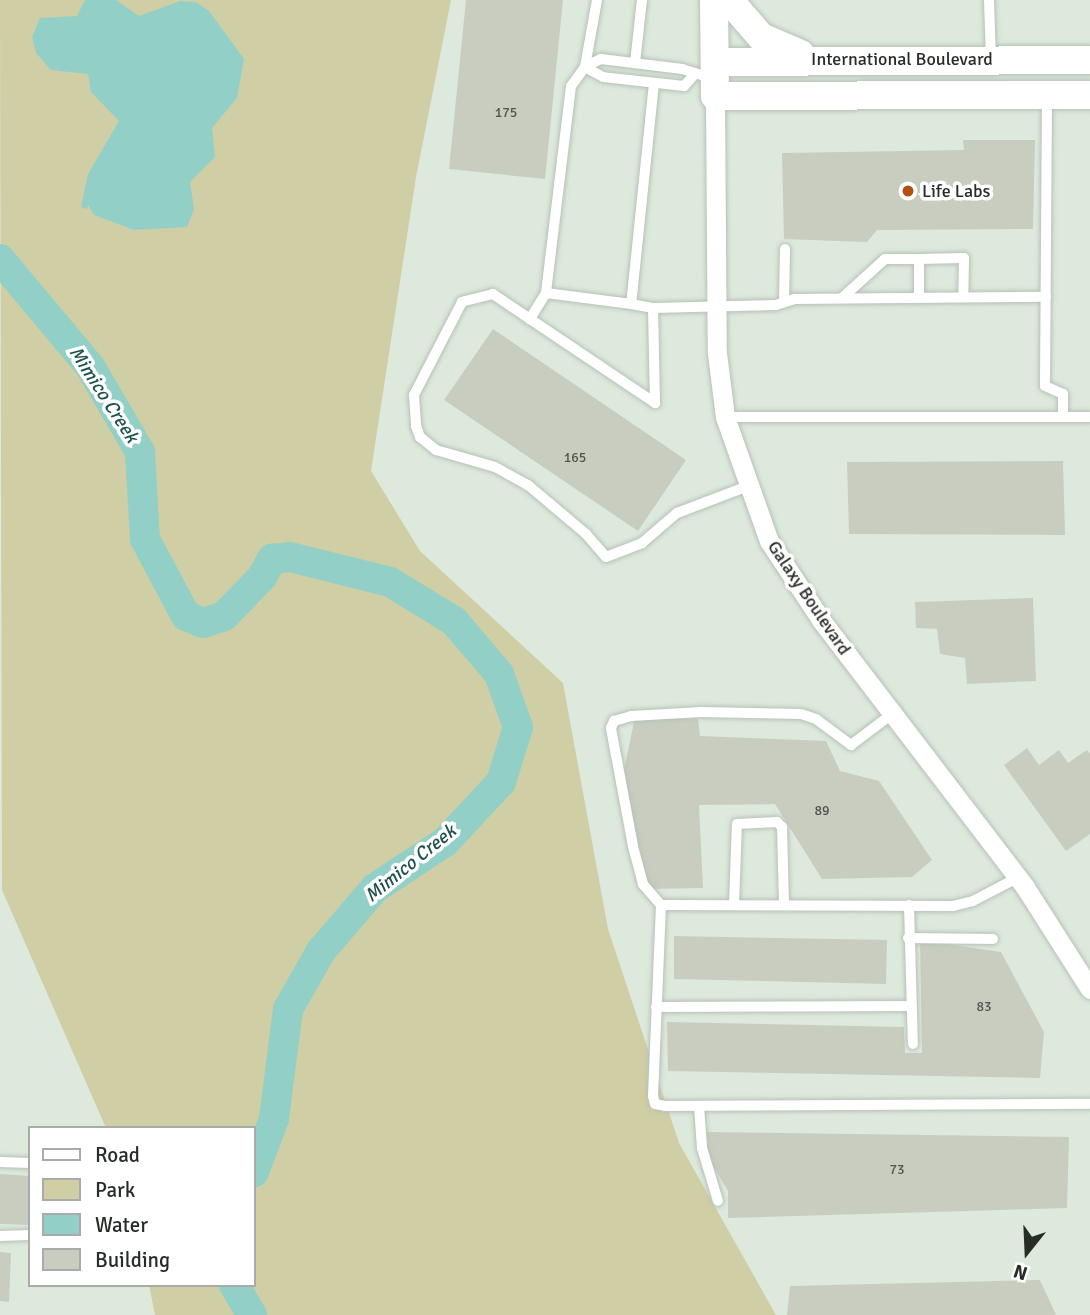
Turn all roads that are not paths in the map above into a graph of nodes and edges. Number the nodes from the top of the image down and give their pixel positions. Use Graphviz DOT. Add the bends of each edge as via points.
graph roads {
  1 [pos="597,0"];
  2 [pos="642,0"];
  3 [pos="714,0"];
  4 [pos="729,0"];
  5 [pos="989,0"];
  6 [pos="818,59"];
  7 [pos="991,60"];
  8 [pos="1090,60"];
  9 [pos="635,63"];
  10 [pos="585,67"];
  11 [pos="710,78"];
  12 [pos="654,83"];
  13 [pos="1047,94"];
  14 [pos="1090,95"];
  15 [pos="785,249"];
  16 [pos="919,259"];
  17 [pos="546,293"];
  18 [pos="963,297"];
  19 [pos="1046,297"];
  20 [pos="842,298"];
  21 [pos="919,298"];
  22 [pos="785,302"];
  23 [pos="631,304"];
  24 [pos="715,306"];
  25 [pos="653,308"];
  26 [pos="530,319"];
  27 [pos="724,417"];
  28 [pos="1063,417"];
  29 [pos="1090,417"];
  30 [pos="748,486"];
  31 [pos="892,714"];
  32 [pos="1017,878"];
  33 [pos="734,904"];
  34 [pos="784,904"];
  35 [pos="661,905"];
  36 [pos="909,905"];
  37 [pos="908,938"];
  38 [pos="993,939"];
  39 [pos="1090,989"];
  40 [pos="911,1006"];
  41 [pos="656,1007"];
  42 [pos="913,1044"];
  43 [pos="1090,1104"];
  44 [pos="699,1106"];
  45 [pos="0,1162"];
  46 [pos="28,1163"];
  47 [pos="718,1201"];
  48 [pos="28,1235"];
  49 [pos="0,1236"];
  1 -- 10 [label="lane"];
  2 -- 9 [label="lane"];
  3 -- 11 [label="street"];
  4 -- 6 [label="street" via="761,37"];
  5 -- 7 [label="lane"];
  6 -- 7 [label="street, International Boulevard"];
  6 -- 11 [label="street, International Boulevard"];
  7 -- 8 [label="street, International Boulevard"];
  9 -- 10 [label="lane" via="601,59"];
  9 -- 11 [label="lane"];
  10 -- 12 [label="lane" via="603,77"];
  10 -- 17 [label="lane" via="571,86"];
  11 -- 12 [label="lane" via="684,86"];
  11 -- 13 [label="street, International Boulevard"];
  11 -- 24 [label="street, Galaxy Boulevard"];
  12 -- 23 [label="lane"];
  13 -- 14 [label="street, International Boulevard"];
  13 -- 19 [label="lane"];
  15 -- 22 [label="lane"];
  16 -- 18 [label="lane" via="964,258"];
  16 -- 20 [label="lane" via="885,259"];
  16 -- 21 [label="lane"];
  17 -- 23 [label="lane"];
  17 -- 26 [label="lane"];
  18 -- 19 [label="lane"];
  18 -- 21 [label="lane"];
  19 -- 28 [label="lane" via="1045,386 1063,394"];
  20 -- 21 [label="lane"];
  20 -- 22 [label="lane"];
  22 -- 24 [label="lane"];
  23 -- 25 [label="lane"];
  24 -- 25 [label="lane"];
  24 -- 27 [label="street, Galaxy Boulevard"];
  25 -- 26 [label="lane" via="655,403"];
  26 -- 30 [label="lane" via="493,294 462,302 414,395 412,411 420,437 436,450 495,467 528,485 606,557 642,543 677,513"];
  27 -- 28 [label="lane"];
  27 -- 30 [label="street, Galaxy Boulevard"];
  28 -- 29 [label="lane"];
  30 -- 31 [label="street, Galaxy Boulevard" via="784,567"];
  31 -- 32 [label="street, Galaxy Boulevard"];
  31 -- 35 [label="lane" via="850,745 824,723 801,715 701,712 614,721 611,728 632,846 643,884"];
  32 -- 36 [label="lane" via="965,905"];
  32 -- 39 [label="street, Galaxy Boulevard"];
  33 -- 34 [label="lane"];
  33 -- 34 [label="lane" via="737,824 777,822 782,827"];
  33 -- 35 [label="lane"];
  34 -- 36 [label="lane"];
  35 -- 41 [label="lane"];
  36 -- 37 [label="lane"];
  37 -- 38 [label="lane"];
  37 -- 40 [label="lane"];
  40 -- 41 [label="lane"];
  40 -- 42 [label="lane"];
  41 -- 44 [label="lane" via="652,1048 656,1104"];
  43 -- 44 [label="lane"];
  44 -- 47 [label="lane" via="702,1148"];
  45 -- 46 [label="lane"];
  48 -- 49 [label="lane"];
}
